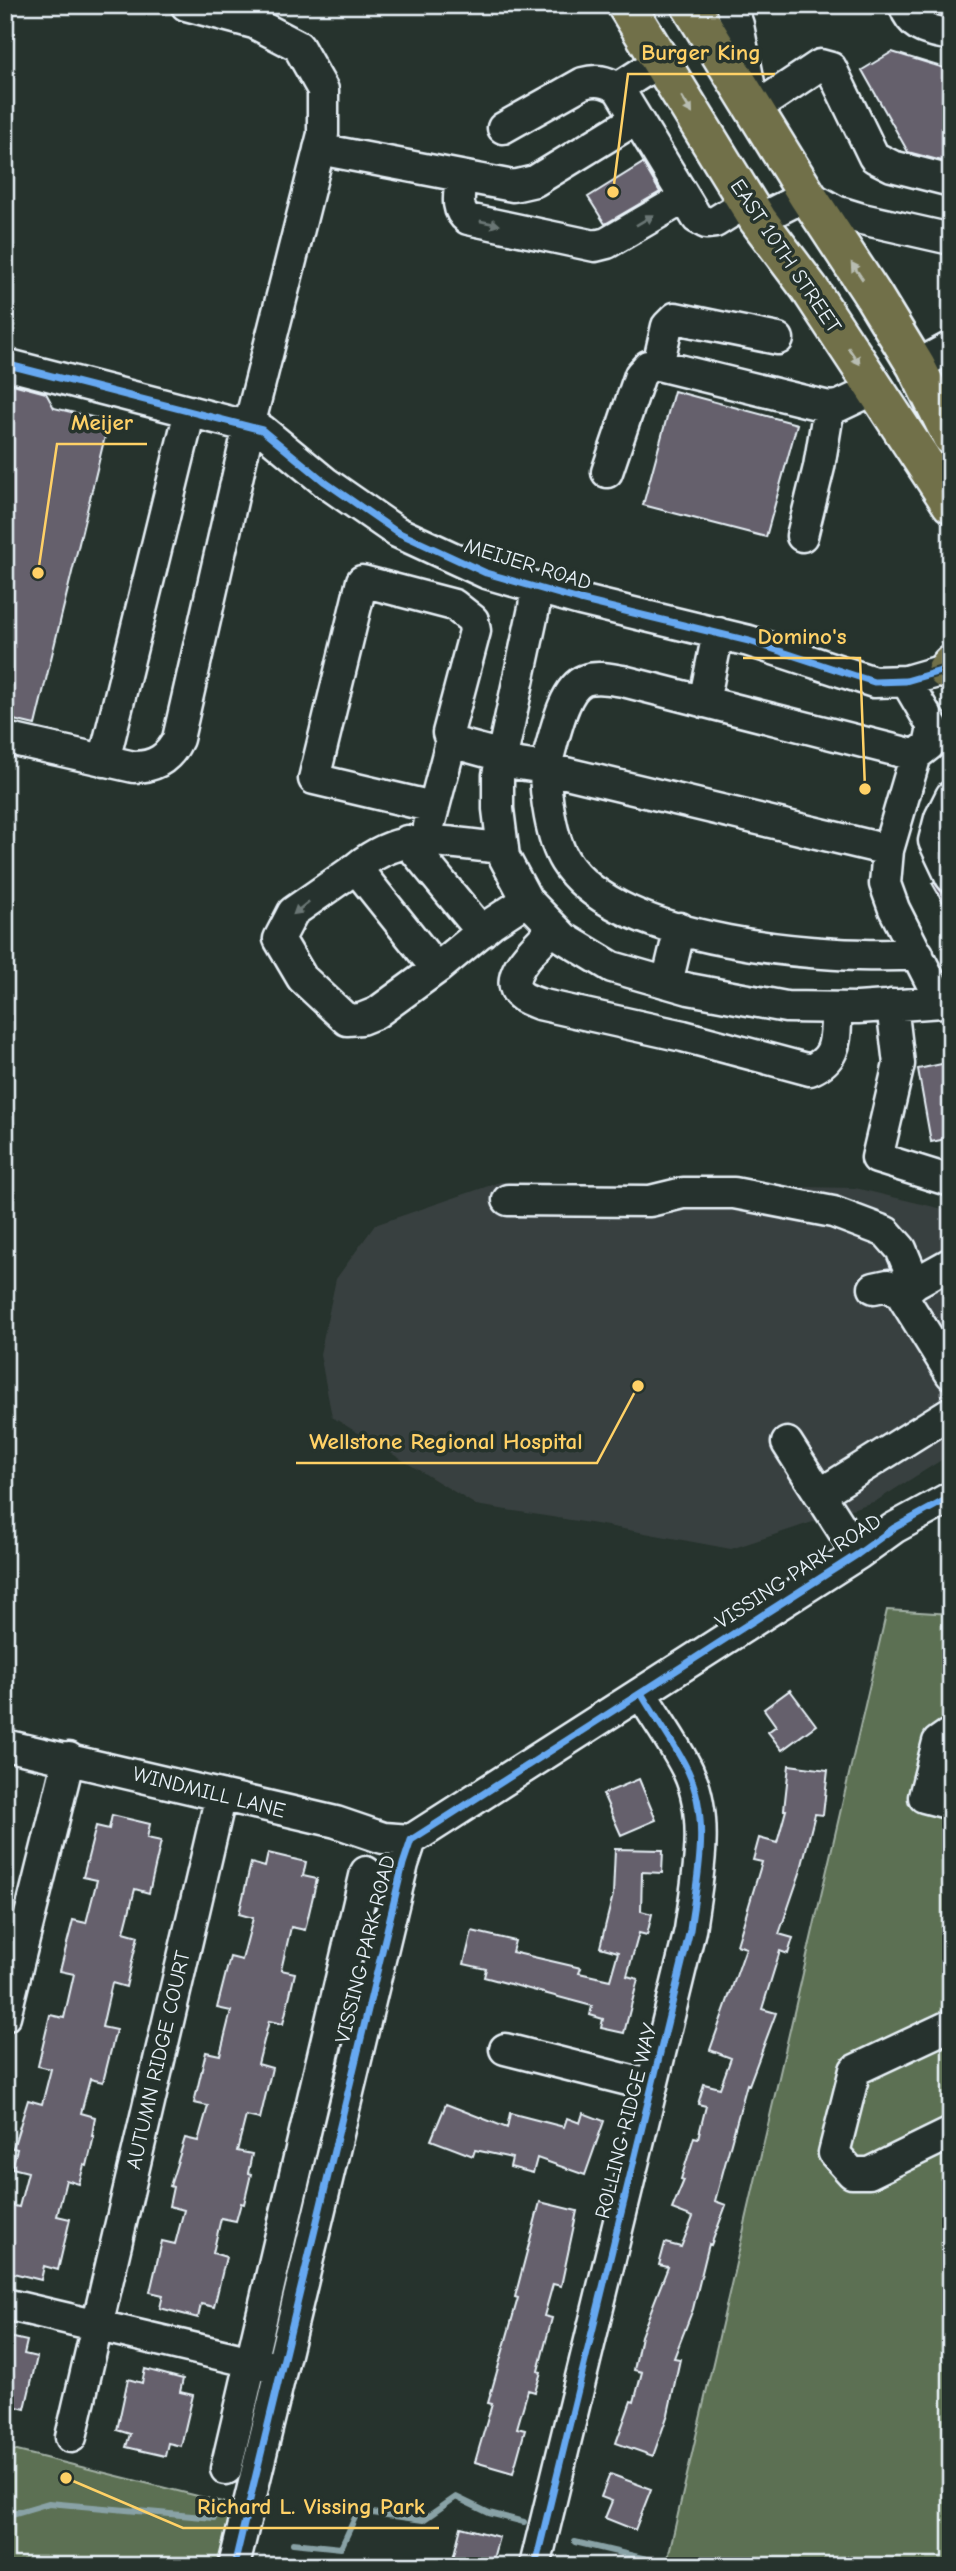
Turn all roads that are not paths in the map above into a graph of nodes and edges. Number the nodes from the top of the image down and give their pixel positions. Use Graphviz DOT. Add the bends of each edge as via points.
graph roads {
  1 [pos="186,5"];
  2 [pos="626,5"];
  3 [pos="690,5"];
  4 [pos="731,5"];
  5 [pos="904,5"];
  6 [pos="951,35"];
  7 [pos="660,61"];
  8 [pos="618,88"];
  9 [pos="754,109"];
  10 [pos="636,120"];
  11 [pos="503,128"];
  12 [pos="319,149"];
  13 [pos="461,177"];
  14 [pos="951,181"];
  15 [pos="807,195"];
  16 [pos="684,198"];
  17 [pos="752,211"];
  18 [pos="951,239"];
  19 [pos="778,339"];
  20 [pos="951,347"];
  21 [pos="5,364"];
  22 [pos="658,365"];
  23 [pos="916,366"];
  24 [pos="877,388"];
  25 [pos="829,407"];
  26 [pos="190,411"];
  27 [pos="249,426"];
  28 [pos="951,436"];
  29 [pos="607,472"];
  30 [pos="951,504"];
  31 [pos="802,537"];
  32 [pos="536,587"];
  33 [pos="718,633"];
  34 [pos="950,674"];
  35 [pos="906,681"];
  36 [pos="704,702"];
  37 [pos="951,712"];
  38 [pos="5,738"];
  39 [pos="937,741"];
  40 [pos="451,742"];
  41 [pos="501,759"];
  42 [pos="104,761"];
  43 [pos="545,768"];
  44 [pos="951,796"];
  45 [pos="433,807"];
  46 [pos="419,841"];
  47 [pos="503,848"];
  48 [pos="888,850"];
  49 [pos="356,868"];
  50 [pos="951,877"];
  51 [pos="527,900"];
  52 [pos="554,928"];
  53 [pos="680,928"];
  54 [pos="482,932"];
  55 [pos="918,954"];
  56 [pos="439,967"];
  57 [pos="667,983"];
  58 [pos="944,1000"];
  59 [pos="892,1005"];
  60 [pos="838,1007"];
  61 [pos="951,1181"];
  62 [pos="508,1200"];
  63 [pos="951,1263"];
  64 [pos="897,1288"];
  65 [pos="951,1374"];
  66 [pos="951,1412"];
  67 [pos="787,1443"];
  68 [pos="820,1494"];
  69 [pos="951,1497"];
  70 [pos="858,1554"];
  71 [pos="641,1693"];
  72 [pos="951,1736"];
  73 [pos="5,1745"];
  74 [pos="69,1758"];
  75 [pos="221,1795"];
  76 [pos="951,1804"];
  77 [pos="411,1840"];
  78 [pos="366,1871"];
  79 [pos="5,2016"];
  80 [pos="951,2025"];
  81 [pos="505,2049"];
  82 [pos="652,2086"];
  83 [pos="951,2133"];
  84 [pos="5,2304"];
  85 [pos="95,2326"];
  86 [pos="250,2362"];
  87 [pos="280,2368"];
  88 [pos="71,2437"];
  89 [pos="226,2469"];
  90 [pos="234,2566"];
  91 [pos="535,2566"];
  1 -- 12 [label="street" via="254,23 298,47 323,90"];
  2 -- 7 [label="main road, EAST 10TH STREET"];
  3 -- 9 [label="main road"];
  4 -- 9 [label="street"];
  5 -- 6 [label="street" via="909,18 923,29"];
  7 -- 8 [label="street"];
  7 -- 17 [label="main road, EAST 10TH STREET, one-way"];
  8 -- 10 [label="street"];
  8 -- 11 [label="street" via="594,79"];
  9 -- 14 [label="street" via="820,65 831,68 874,156 892,166"];
  9 -- 15 [label="main road"];
  10 -- 13 [label="street" via="535,181 513,186"];
  10 -- 16 [label="street"];
  12 -- 13 [label="street"];
  12 -- 27 [label="street"];
  13 -- 16 [label="street, one-way" via="458,207 468,219 595,246"];
  15 -- 17 [label="street"];
  15 -- 18 [label="street" via="862,219"];
  23 -- 15 [label="main road, one-way"];
  16 -- 17 [label="street" via="706,223"];
  17 -- 24 [label="main road, EAST 10TH STREET, one-way"];
  19 -- 22 [label="street" via="676,318 667,326"];
  20 -- 23 [label="street"];
  21 -- 26 [label="street, MEIJER ROAD"];
  22 -- 25 [label="street"];
  22 -- 29 [label="street" via="648,366 640,375"];
  23 -- 28 [label="main road"];
  24 -- 25 [label="street"];
  24 -- 30 [label="main road, EAST 10TH STREET"];
  25 -- 31 [label="street"];
  26 -- 27 [label="street, MEIJER ROAD"];
  26 -- 42 [label="street"];
  27 -- 32 [label="street, MEIJER ROAD" via="262,430 397,532 486,573"];
  27 -- 42 [label="street" via="178,739 154,765 134,768"];
  32 -- 33 [label="street, MEIJER ROAD"];
  32 -- 41 [label="street"];
  33 -- 35 [label="street, MEIJER ROAD" via="874,682"];
  33 -- 36 [label="street"];
  34 -- 35 [label="street, MEIJER ROAD"];
  35 -- 39 [label="street" via="929,717"];
  36 -- 39 [label="street"];
  36 -- 43 [label="street" via="623,681 598,677 582,681 559,717"];
  37 -- 39 [label="street"];
  38 -- 42 [label="street"];
  39 -- 48 [label="street"];
  40 -- 41 [label="street"];
  40 -- 45 [label="street"];
  40 -- 45 [label="street" via="448,733 475,631 473,620 454,606 362,581 314,779"];
  41 -- 43 [label="street"];
  41 -- 47 [label="street" via="498,809"];
  43 -- 48 [label="street"];
  43 -- 53 [label="street" via="545,788 565,861 607,901"];
  44 -- 50 [label="street" via="933,841"];
  45 -- 46 [label="street"];
  46 -- 47 [label="street"];
  46 -- 49 [label="street" via="386,847"];
  46 -- 54 [label="street"];
  47 -- 51 [label="street"];
  48 -- 55 [label="street" via="885,884"];
  49 -- 56 [label="street" via="430,962"];
  49 -- 56 [label="street, one-way" via="293,912 279,939 302,978 347,1020 361,1020"];
  51 -- 52 [label="street"];
  51 -- 54 [label="street"];
  52 -- 57 [label="street" via="612,967"];
  52 -- 60 [label="street" via="516,969 514,984 521,996 539,1004 810,1070 832,1056"];
  53 -- 55 [label="street" via="757,948 874,957"];
  53 -- 57 [label="street"];
  54 -- 56 [label="street"];
  55 -- 58 [label="street"];
  57 -- 60 [label="street" via="786,1007"];
  58 -- 59 [label="street"];
  59 -- 60 [label="street"];
  59 -- 61 [label="street" via="898,1064 877,1158"];
  62 -- 64 [label="street" via="650,1201 683,1193 734,1193 833,1212 886,1232 901,1249"];
  63 -- 64 [label="street"];
  64 -- 65 [label="street"];
  66 -- 68 [label="street"];
  67 -- 68 [label="street"];
  68 -- 70 [label="street"];
  69 -- 70 [label="street, VISSING PARK ROAD"];
  70 -- 71 [label="street, VISSING PARK ROAD"];
  71 -- 77 [label="street, VISSING PARK ROAD"];
  71 -- 82 [label="street, ROLLING RIDGE WAY" via="689,1772 701,1823 690,1930"];
  72 -- 76 [label="street" via="937,1742 924,1797"];
  73 -- 74 [label="street, WINDMILL LANE"];
  74 -- 75 [label="street, WINDMILL LANE"];
  74 -- 79 [label="street"];
  75 -- 77 [label="street, WINDMILL LANE" via="383,1838"];
  75 -- 85 [label="street, AUTUMN RIDGE COURT"];
  77 -- 87 [label="street, VISSING PARK ROAD"];
  78 -- 86 [label="street"];
  80 -- 83 [label="street" via="855,2070 834,2153 852,2174 869,2173"];
  81 -- 82 [label="street"];
  82 -- 91 [label="street, ROLLING RIDGE WAY"];
  84 -- 85 [label="street"];
  85 -- 86 [label="street"];
  85 -- 88 [label="street, AUTUMN RIDGE COURT"];
  86 -- 87 [label="street"];
  86 -- 89 [label="street"];
  87 -- 90 [label="street, VISSING PARK ROAD"];
}
